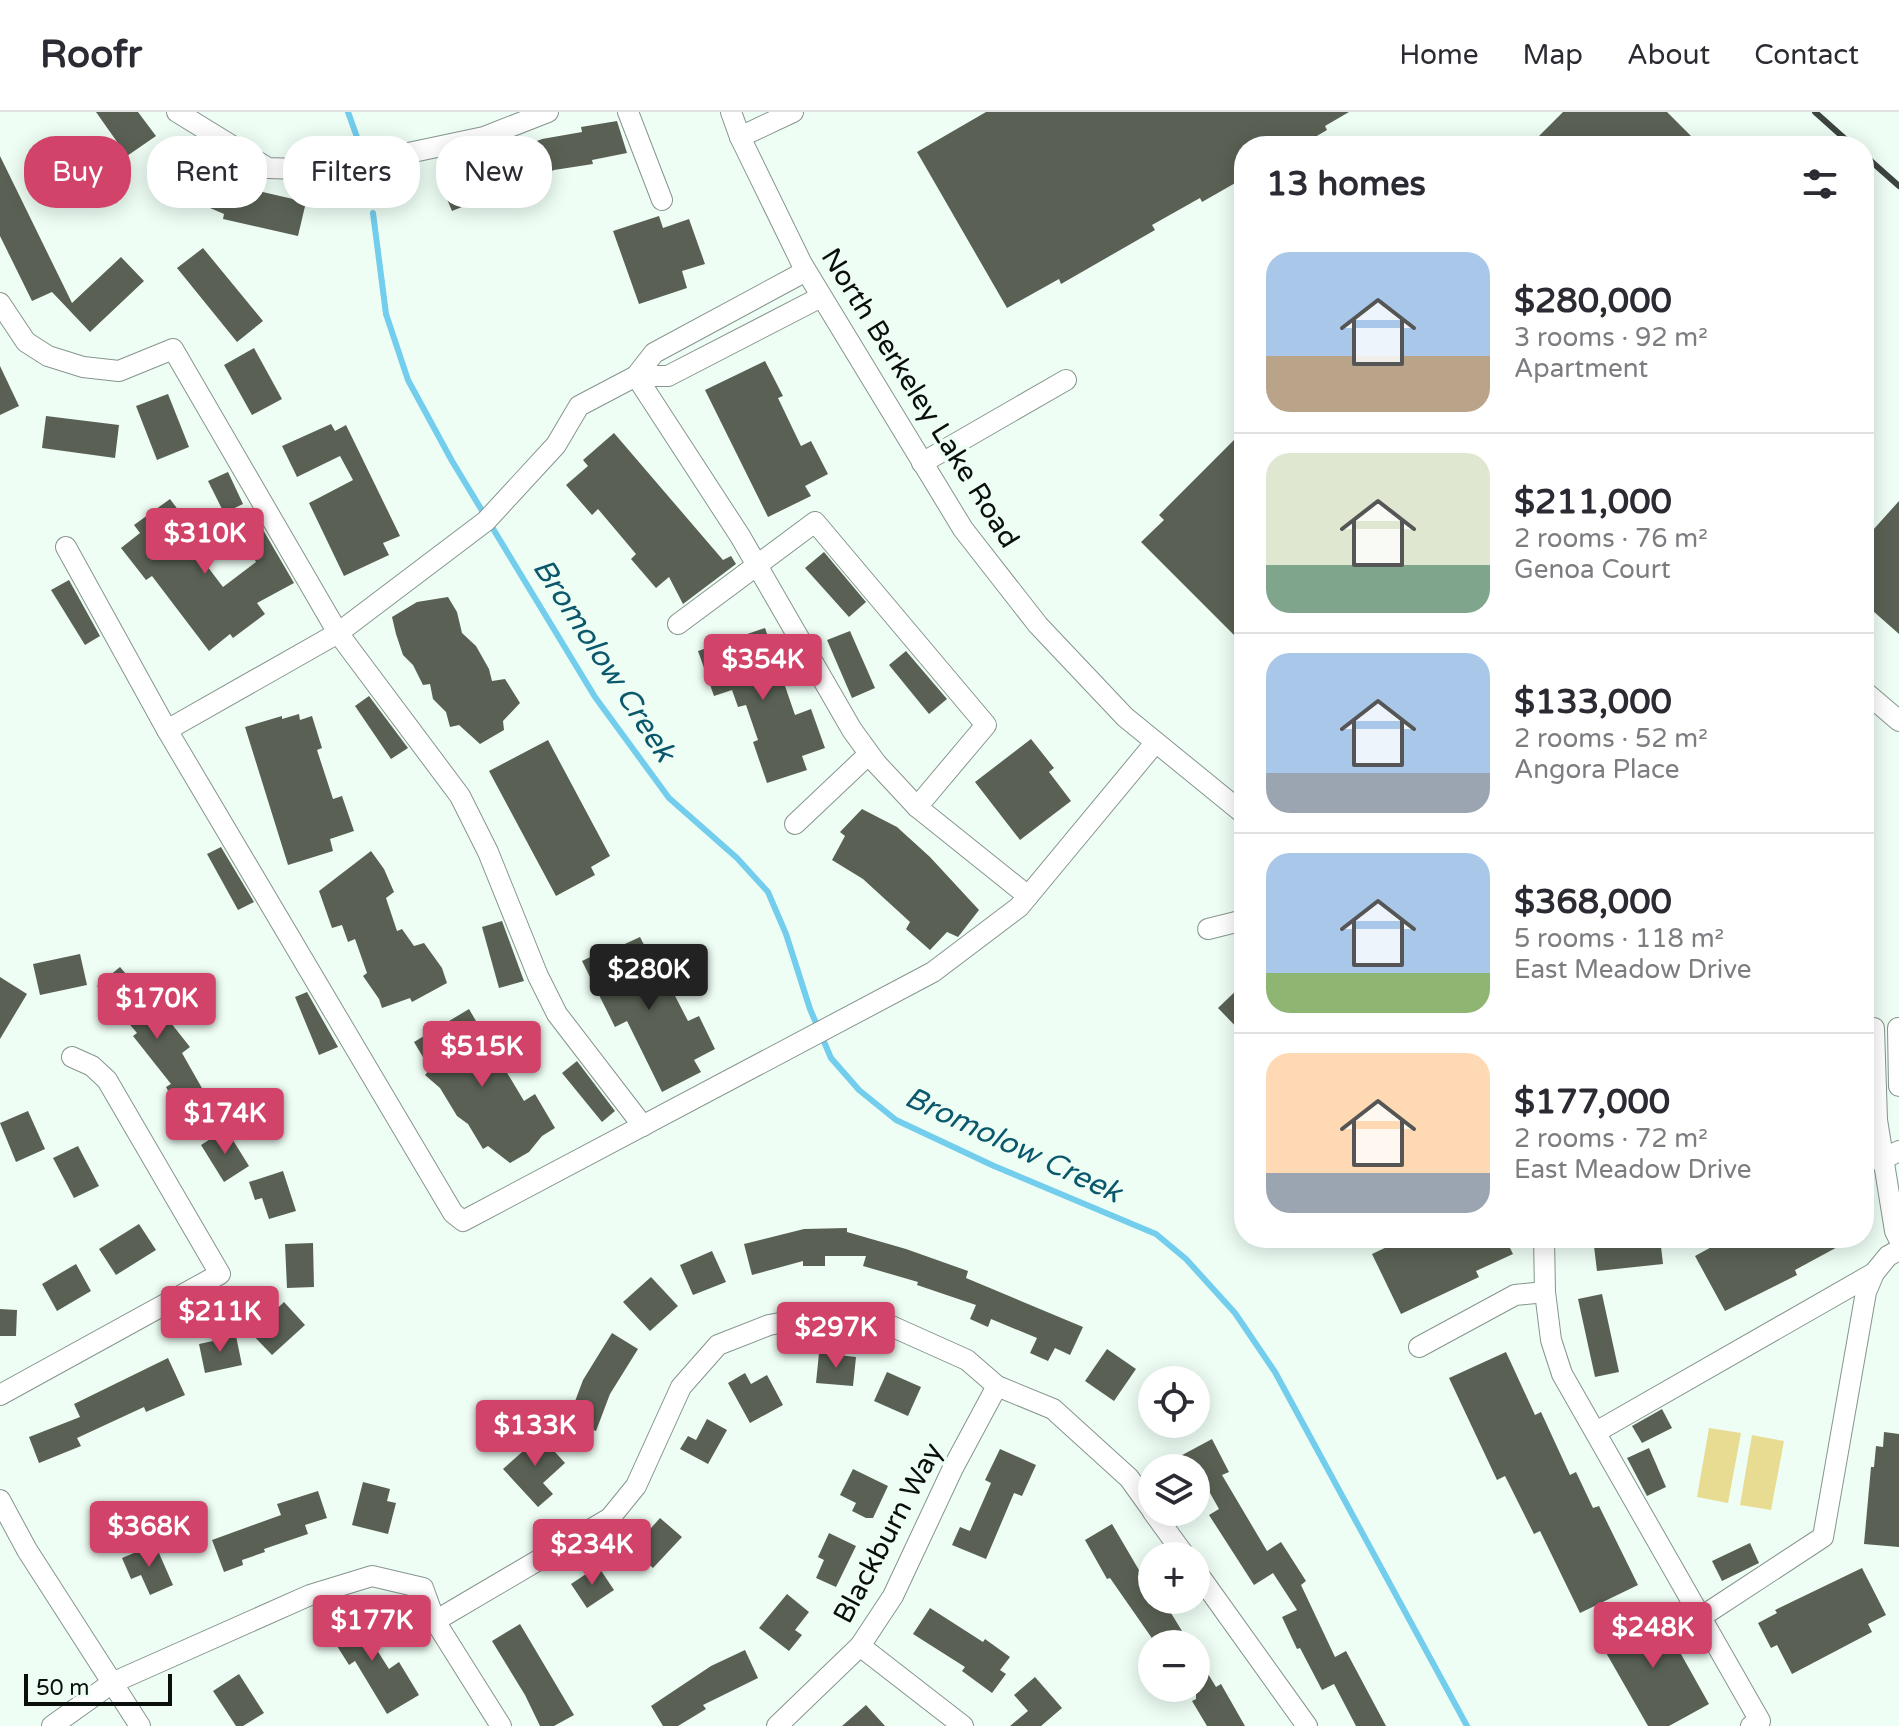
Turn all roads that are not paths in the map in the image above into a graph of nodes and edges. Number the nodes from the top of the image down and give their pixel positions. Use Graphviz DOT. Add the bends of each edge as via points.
graph roads {
  1 [pos="177,112"];
  2 [pos="548,112"];
  3 [pos="628,112"];
  4 [pos="731,112"];
  5 [pos="793,112"];
  6 [pos="740,137"];
  7 [pos="662,200"];
  8 [pos="806,271"];
  9 [pos="821,297"];
  10 [pos="0,303"];
  11 [pos="719,318"];
  12 [pos="680,339"];
  13 [pos="733,344"];
  14 [pos="694,364"];
  15 [pos="636,376"];
  16 [pos="1066,380"];
  17 [pos="922,463"];
  18 [pos="66,547"];
  19 [pos="758,566"];
  20 [pos="678,624"];
  21 [pos="338,633"];
  22 [pos="1874,700"];
  23 [pos="1899,721"];
  24 [pos="167,730"];
  25 [pos="1155,743"];
  26 [pos="869,754"];
  27 [pos="1234,806"];
  28 [pos="917,807"];
  29 [pos="795,824"];
  30 [pos="1028,896"];
  31 [pos="1234,922"];
  32 [pos="1208,929"];
  33 [pos="1874,1027"];
  34 [pos="1898,1028"];
  35 [pos="72,1057"];
  36 [pos="1899,1085"];
  37 [pos="1874,1091"];
  38 [pos="1874,1114"];
  39 [pos="643,1126"];
  40 [pos="1882,1157"];
  41 [pos="1899,1239"];
  42 [pos="1544,1248"];
  43 [pos="1899,1250"];
  44 [pos="1874,1273"];
  45 [pos="1545,1292"];
  46 [pos="1419,1347"];
  47 [pos="997,1386"];
  48 [pos="0,1395"];
  49 [pos="1596,1432"];
  50 [pos="1138,1490"];
  51 [pos="0,1500"];
  52 [pos="1210,1591"];
  53 [pos="1701,1617"];
  54 [pos="435,1621"];
  55 [pos="860,1646"];
  56 [pos="112,1683"];
  57 [pos="52,1726"];
  58 [pos="140,1726"];
  59 [pos="501,1726"];
  60 [pos="777,1726"];
  61 [pos="963,1726"];
  62 [pos="1307,1726"];
  63 [pos="1751,1726"];
  1 -- 2 [label="street" via="268,168 328,170 484,137"];
  3 -- 7 [label="street"];
  4 -- 6 [label="street, North Berkeley Lake Road"];
  5 -- 6 [label="street"];
  6 -- 8 [label="street, North Berkeley Lake Road"];
  8 -- 9 [label="street, North Berkeley Lake Road"];
  8 -- 11 [label="street"];
  9 -- 13 [label="street"];
  9 -- 17 [label="street, North Berkeley Lake Road"];
  10 -- 21 [label="street" via="26,342 83,367 119,371 173,349"];
  11 -- 12 [label="street"];
  11 -- 13 [label="street"];
  12 -- 14 [label="street"];
  12 -- 15 [label="street" via="654,353"];
  13 -- 14 [label="street"];
  14 -- 15 [label="street" via="668,376"];
  15 -- 19 [label="street"];
  15 -- 21 [label="street" via="579,406 556,445 486,521"];
  16 -- 17 [label="street"];
  17 -- 25 [label="street, North Berkeley Lake Road" via="963,529 1038,625"];
  18 -- 24 [label="street"];
  19 -- 20 [label="street"];
  19 -- 26 [label="street"];
  19 -- 28 [label="street" via="815,522 986,725"];
  21 -- 24 [label="street"];
  21 -- 39 [label="street" via="460,796 557,1014"];
  22 -- 23 [label="street"];
  24 -- 39 [label="street" via="453,1213 463,1221"];
  25 -- 27 [label="street, North Berkeley Lake Road"];
  25 -- 30 [label="street"];
  26 -- 28 [label="street"];
  26 -- 29 [label="street"];
  28 -- 30 [label="street"];
  30 -- 39 [label="street" via="933,972"];
  31 -- 32 [label="street"];
  33 -- 34 [label="street"];
  34 -- 36 [label="street"];
  35 -- 48 [label="street" via="107,1080 220,1274"];
  36 -- 37 [label="street"];
  38 -- 40 [label="street"];
  40 -- 41 [label="street"];
  42 -- 45 [label="street"];
  43 -- 44 [label="street"];
  44 -- 49 [label="street"];
  44 -- 53 [label="street" via="1866,1292 1823,1537"];
  45 -- 46 [label="street" via="1515,1295"];
  45 -- 49 [label="street" via="1562,1374"];
  47 -- 50 [label="street" via="1053,1409"];
  47 -- 54 [label="street" via="967,1360 880,1321 819,1316 769,1325 718,1345 681,1387 636,1486 610,1518"];
  47 -- 55 [label="street, Blackburn Way" via="893,1596"];
  49 -- 53 [label="street"];
  51 -- 56 [label="street"];
  52 -- 62 [label="street"];
  53 -- 63 [label="street" via="1760,1721"];
  54 -- 56 [label="street" via="423,1588 372,1576 310,1595"];
  54 -- 59 [label="street"];
  55 -- 60 [label="street, Blackburn Way"];
  55 -- 61 [label="street"];
  56 -- 57 [label="street"];
  56 -- 58 [label="street"];
}
